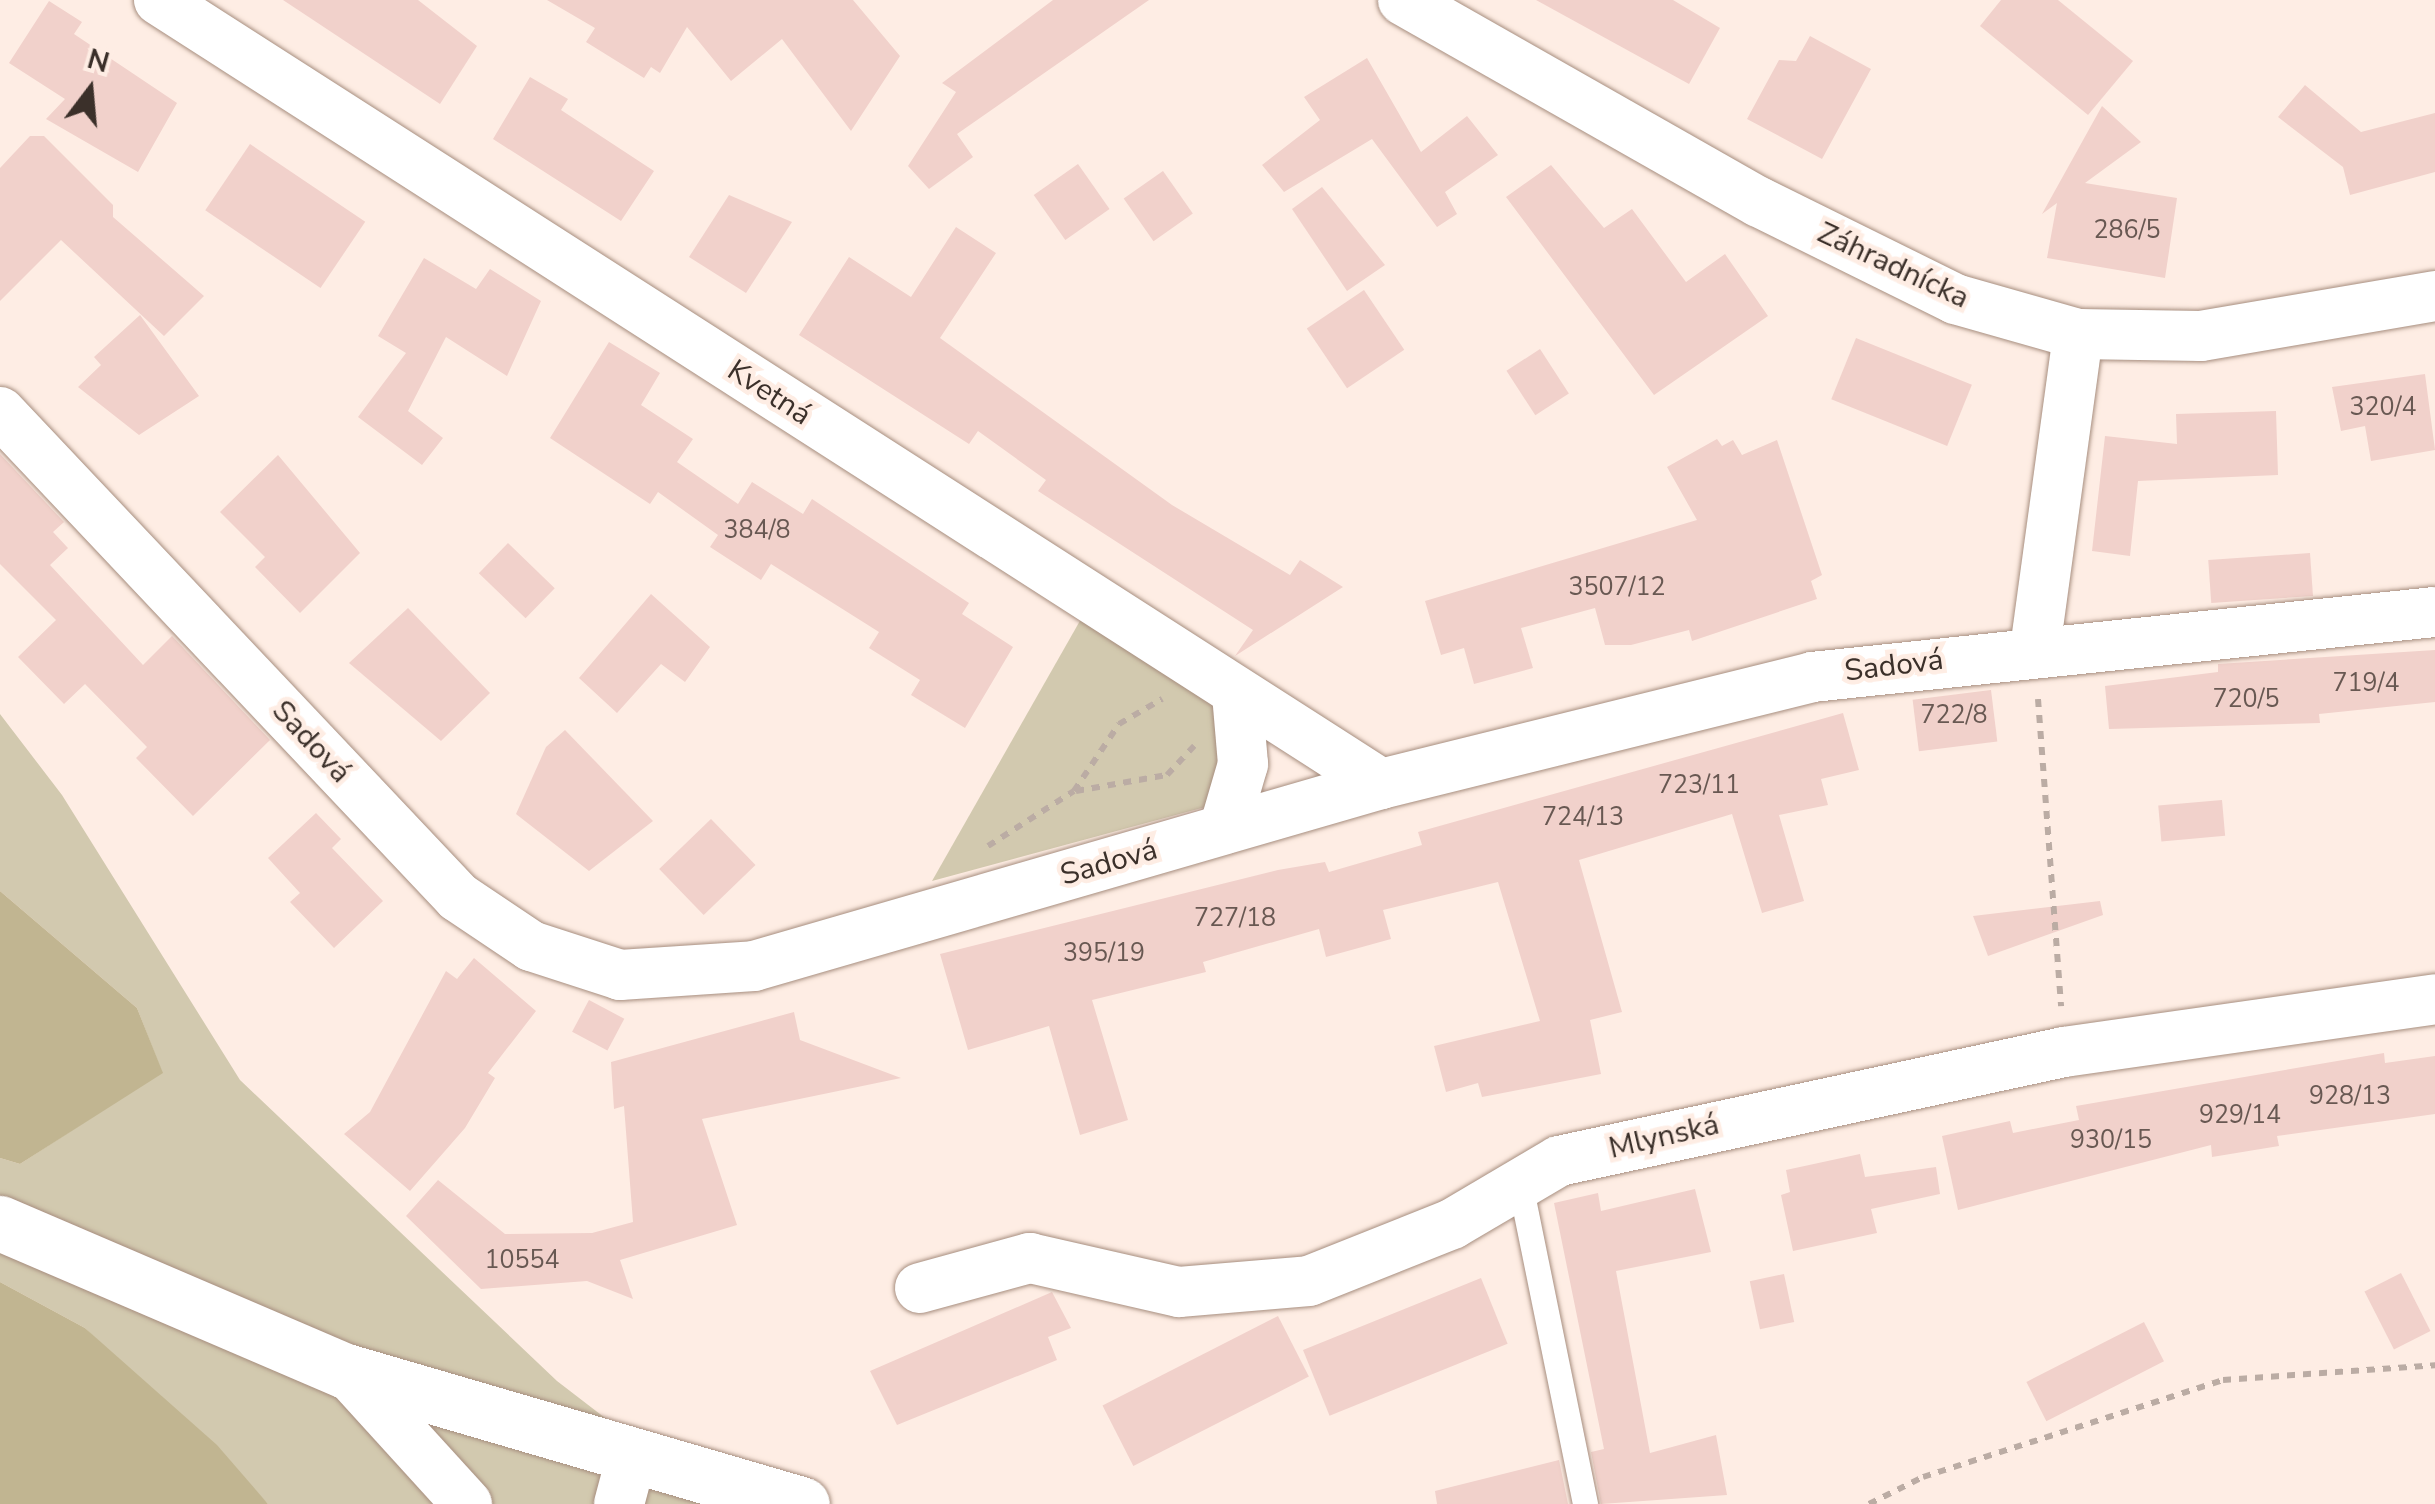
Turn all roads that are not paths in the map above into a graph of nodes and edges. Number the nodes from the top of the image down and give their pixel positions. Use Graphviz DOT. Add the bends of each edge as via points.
graph roads {
  1 [pos="159,0"];
  2 [pos="1403,0"];
  3 [pos="2435,296"];
  4 [pos="2078,334"];
  5 [pos="0,412"];
  6 [pos="2435,612"];
  7 [pos="2034,648"];
  8 [pos="1221,684"];
  9 [pos="1381,784"];
  10 [pos="1224,829"];
  11 [pos="2435,999"];
  12 [pos="1520,1184"];
  13 [pos="0,1222"];
  14 [pos="920,1288"];
  15 [pos="346,1370"];
  16 [pos="625,1481"];
  17 [pos="468,1504"];
  18 [pos="802,1504"];
  19 [pos="1584,1504"];
  1 -- 8 [label="street, Kvetná"];
  2 -- 4 [label="street, Záhradnícka" via="1759,202 1938,290"];
  3 -- 4 [label="street, Záhradnícka" via="2201,336"];
  4 -- 7 [label="street"];
  5 -- 10 [label="street, Sadová" via="458,897 578,965 712,976"];
  6 -- 7 [label="street, Sadová"];
  7 -- 9 [label="street, Sadová" via="1812,677"];
  8 -- 9 [label="street, Kvetná"];
  8 -- 10 [label="street" via="1243,764"];
  9 -- 10 [label="street, Sadová"];
  11 -- 12 [label="street, Mlynská" via="2064,1052 1559,1161"];
  12 -- 14 [label="street, Mlynská" via="1452,1224 1309,1281 1179,1292 1030,1258"];
  12 -- 19 [label="lane"];
  13 -- 15 [label="main road"];
  15 -- 16 [label="main road"];
  15 -- 17 [label="street"];
  16 -- 18 [label="main road"];
}
